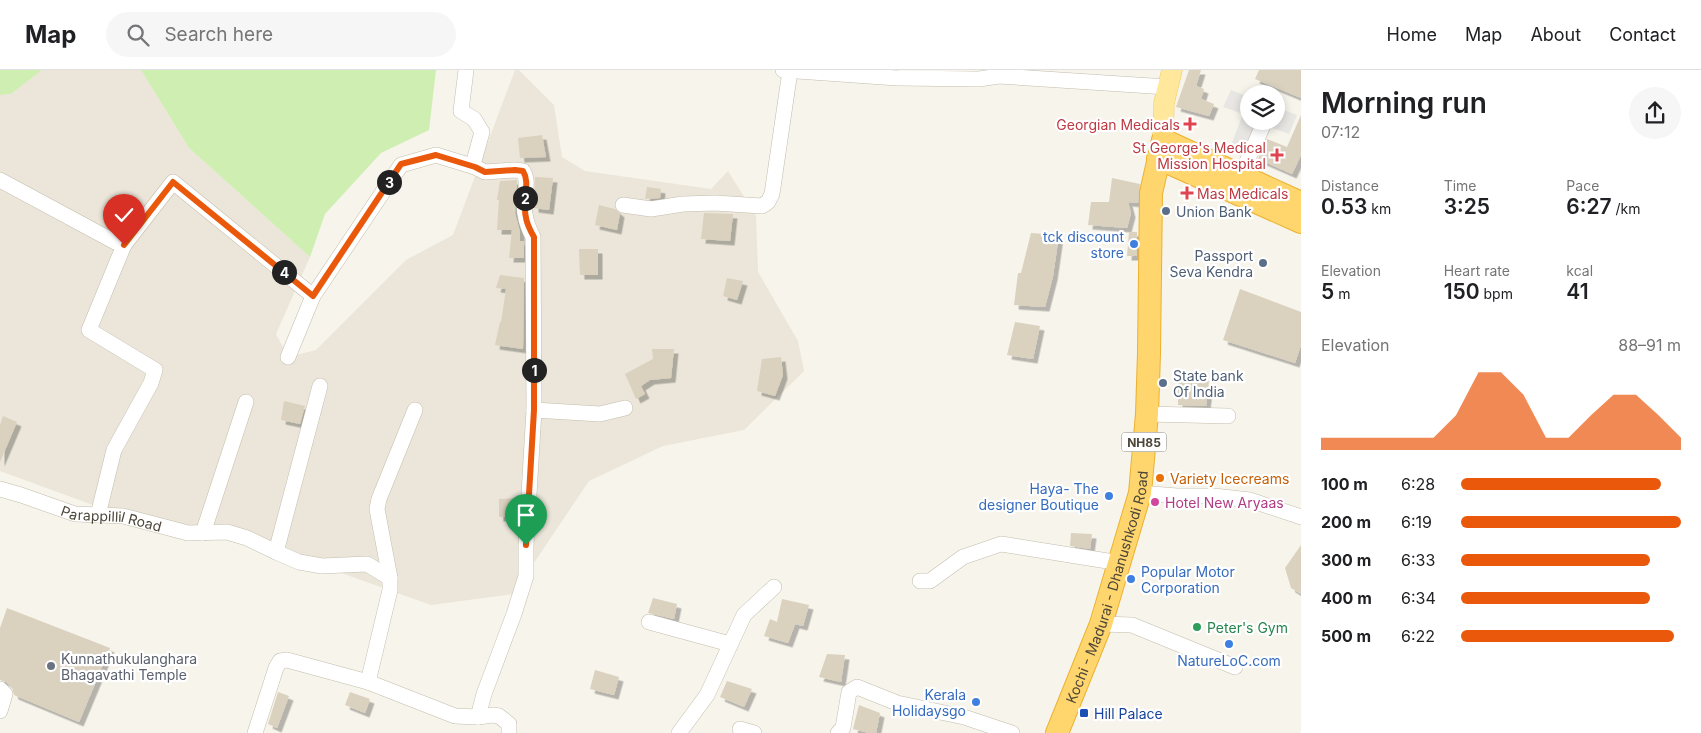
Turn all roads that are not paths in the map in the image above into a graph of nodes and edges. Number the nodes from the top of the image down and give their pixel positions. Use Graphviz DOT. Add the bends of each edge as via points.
graph roads {
  1 [pos="466,70"];
  2 [pos="786,70"];
  3 [pos="957,70"];
  4 [pos="1078,76"];
  5 [pos="980,78"];
  6 [pos="1169,78"];
  7 [pos="1261,130"];
  8 [pos="1161,149"];
  9 [pos="475,167"];
  10 [pos="1240,177"];
  11 [pos="0,180"];
  12 [pos="622,205"];
  13 [pos="1301,208"];
  14 [pos="124,245"];
  15 [pos="313,296"];
  16 [pos="288,357"];
  17 [pos="320,386"];
  18 [pos="246,402"];
  19 [pos="625,408"];
  20 [pos="415,410"];
  21 [pos="534,410"];
  22 [pos="1146,414"];
  23 [pos="1228,416"];
  24 [pos="0,489"];
  25 [pos="1140,493"];
  26 [pos="98,515"];
  27 [pos="1301,517"];
  28 [pos="203,532"];
  29 [pos="276,552"];
  30 [pos="1120,563"];
  31 [pos="390,578"];
  32 [pos="920,581"];
  33 [pos="774,587"];
  34 [pos="649,622"];
  35 [pos="1101,624"];
  36 [pos="730,644"];
  37 [pos="1235,667"];
  38 [pos="368,682"];
  39 [pos="0,689"];
  40 [pos="0,711"];
  41 [pos="478,717"];
  42 [pos="255,733"];
  43 [pos="509,733"];
  44 [pos="679,733"];
  45 [pos="838,733"];
  46 [pos="1012,733"];
  47 [pos="1059,733"];
  1 -- 9 [label="street" via="461,111 474,119 482,132"];
  2 -- 5 [label="street" via="897,78"];
  2 -- 12 [label="street" via="772,194 768,202 762,206 683,204 651,210"];
  3 -- 5 [label="street"];
  4 -- 5 [label="street"];
  4 -- 6 [label="street"];
  6 -- 8 [label="main road"];
  7 -- 10 [label="street"];
  8 -- 10 [label="highway"];
  8 -- 13 [label="highway"];
  8 -- 22 [label="highway, Kochi - Madurai - Dhanushkodi Road / NH85" via="1151,193"];
  9 -- 15 [label="street" via="436,155 401,164"];
  9 -- 21 [label="street" via="485,172 523,171 527,178 526,222 534,237"];
  10 -- 13 [label="highway"];
  11 -- 14 [label="street"];
  14 -- 15 [label="street" via="173,182"];
  14 -- 26 [label="street" via="89,330 155,370 114,450"];
  15 -- 16 [label="street"];
  17 -- 29 [label="street"];
  18 -- 28 [label="street"];
  19 -- 21 [label="street" via="600,414"];
  20 -- 31 [label="street" via="377,509"];
  21 -- 41 [label="street" via="526,576"];
  22 -- 23 [label="street"];
  22 -- 25 [label="highway, Kochi - Madurai - Dhanushkodi Road / NH85"];
  24 -- 26 [label="street, Parappillil Road" via="74,514"];
  25 -- 27 [label="street" via="1250,500"];
  25 -- 30 [label="highway, Kochi - Madurai - Dhanushkodi Road / NH85"];
  26 -- 28 [label="street, Parappillil Road" via="123,516 188,533"];
  28 -- 29 [label="street, Parappillil Road" via="227,532"];
  29 -- 31 [label="street, Parappillil Road" via="300,562 322,566 367,564"];
  30 -- 32 [label="street" via="1001,544 963,557 930,581"];
  30 -- 35 [label="highway, Kochi - Madurai - Dhanushkodi Road / NH85"];
  31 -- 38 [label="street"];
  33 -- 36 [label="street" via="744,615"];
  34 -- 36 [label="street"];
  35 -- 37 [label="street" via="1132,625"];
  35 -- 47 [label="highway, Kochi - Madurai - Dhanushkodi Road / NH85"];
  36 -- 44 [label="street" via="707,695"];
  38 -- 41 [label="street" via="455,716"];
  38 -- 42 [label="street" via="287,660 280,662"];
  39 -- 40 [label="street" via="5,694"];
  41 -- 43 [label="street" via="499,716 508,724"];
  45 -- 46 [label="street" via="843,728 848,692 857,687 897,703 964,717"];
}
